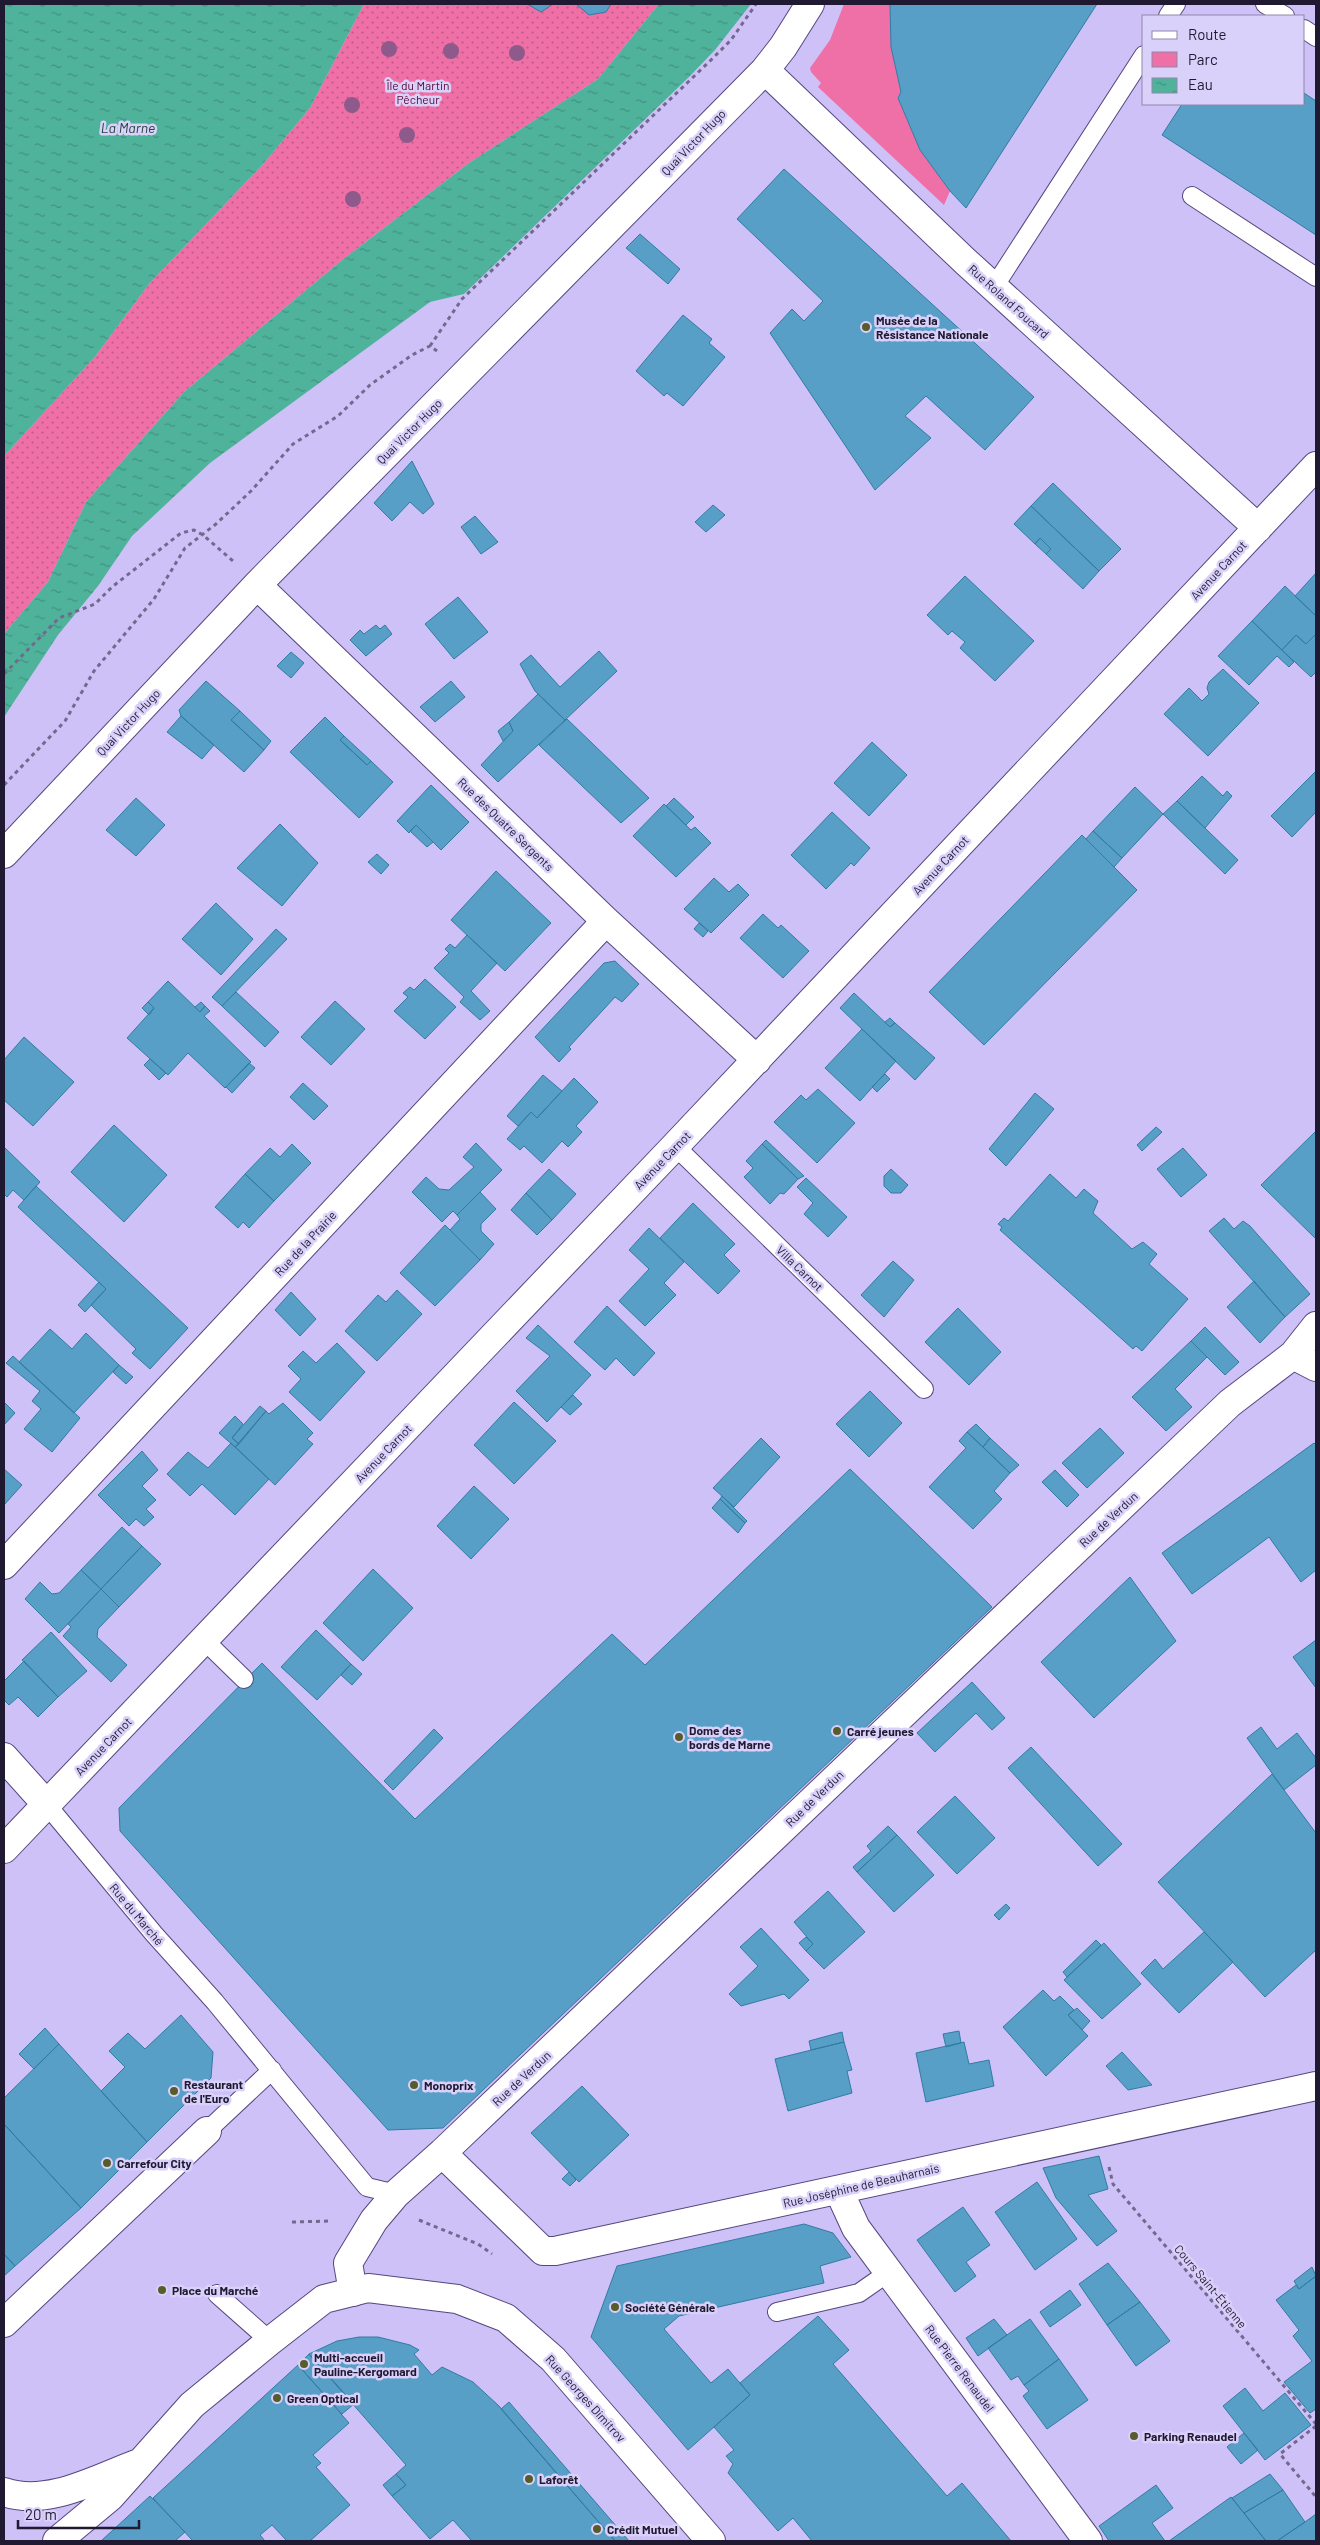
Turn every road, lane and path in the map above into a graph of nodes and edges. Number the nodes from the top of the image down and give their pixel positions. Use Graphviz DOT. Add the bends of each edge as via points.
graph roads {
  1 [pos="756,4"];
  2 [pos="810,4"];
  3 [pos="1176,4"];
  4 [pos="1265,4"];
  5 [pos="1169,15"];
  6 [pos="1282,15"];
  7 [pos="1305,29"];
  8 [pos="1316,36"];
  9 [pos="1142,58"];
  10 [pos="765,70"];
  11 [pos="1192,196"];
  12 [pos="1316,276"];
  13 [pos="994,288"];
  14 [pos="430,346"];
  15 [pos="438,352"];
  16 [pos="1316,466"];
  17 [pos="1258,528"];
  18 [pos="203,534"];
  19 [pos="235,563"];
  20 [pos="257,585"];
  21 [pos="4,674"];
  22 [pos="4,785"];
  23 [pos="4,854"];
  24 [pos="606,921"];
  25 [pos="756,1060"];
  26 [pos="675,1146"];
  27 [pos="1316,1326"];
  28 [pos="1305,1361"];
  29 [pos="924,1389"];
  30 [pos="4,1565"];
  31 [pos="212,1632"];
  32 [pos="244,1679"];
  33 [pos="4,1757"];
  34 [pos="47,1805"];
  35 [pos="4,1850"];
  36 [pos="272,2070"];
  37 [pos="1316,2086"];
  38 [pos="208,2131"];
  39 [pos="442,2154"];
  40 [pos="1107,2160"];
  41 [pos="839,2191"];
  42 [pos="396,2194"];
  43 [pos="374,2220"];
  44 [pos="292,2222"];
  45 [pos="494,2255"];
  46 [pos="889,2272"];
  47 [pos="353,2292"];
  48 [pos="217,2294"];
  49 [pos="777,2312"];
  50 [pos="4,2323"];
  51 [pos="270,2341"];
  52 [pos="1316,2425"];
  53 [pos="140,2462"];
  54 [pos="4,2492"];
  55 [pos="1316,2497"];
  56 [pos="57,2541"];
  57 [pos="711,2541"];
  58 [pos="1088,2541"];
  1 -- 14 [label="path" via="731,40 462,299"];
  2 -- 10 [label="street, Quai Victor Hugo"];
  3 -- 5 [label="lane"];
  4 -- 6 [label="lane"];
  7 -- 8 [label="lane"];
  9 -- 13 [label="lane"];
  10 -- 13 [label="street, Rue Roland Foucard"];
  10 -- 20 [label="street, Quai Victor Hugo"];
  11 -- 12 [label="lane"];
  13 -- 17 [label="street, Rue Roland Foucard"];
  14 -- 15 [label="path"];
  14 -- 18 [label="path" via="370,385 338,416 293,444 250,491"];
  16 -- 17 [label="street, Avenue Carnot"];
  17 -- 25 [label="street, Avenue Carnot"];
  18 -- 19 [label="path"];
  18 -- 21 [label="path" via="194,530 181,533 95,604 59,618"];
  18 -- 22 [label="path" via="185,548 154,599 94,670 57,730"];
  20 -- 23 [label="street, Quai Victor Hugo"];
  20 -- 24 [label="street, Rue des Quatre Sergents"];
  24 -- 25 [label="street, Rue des Quatre Sergents"];
  24 -- 30 [label="street, Rue de la Prairie"];
  25 -- 26 [label="street, Avenue Carnot"];
  26 -- 29 [label="lane, Villa Carnot"];
  26 -- 31 [label="street, Avenue Carnot"];
  27 -- 28 [label="street, Rue de Verdun"];
  28 -- 39 [label="street, Rue de Verdun" via="1230,1403"];
  31 -- 32 [label="lane"];
  31 -- 34 [label="street, Avenue Carnot"];
  33 -- 34 [label="street, Rue du Marché"];
  34 -- 35 [label="street, Avenue Carnot"];
  34 -- 36 [label="lane, Rue du Marché"];
  36 -- 38 [label="lane"];
  36 -- 42 [label="lane, Rue du Marché" via="367,2187"];
  37 -- 41 [label="street, Rue Joséphine de Beauharnais"];
  38 -- 50 [label="street"];
  39 -- 41 [label="street, Rue Joséphine de Beauharnais" via="543,2251 578,2248"];
  39 -- 42 [label="street, Rue de Verdun"];
  40 -- 52 [label="path, Cours Saint-Étienne" via="1113,2184"];
  41 -- 46 [label="street, Rue Pierre Renaudel" via="856,2228"];
  42 -- 43 [label="street, Rue de Verdun"];
  43 -- 44 [label="path"];
  43 -- 45 [label="path" via="407,2216 478,2244"];
  43 -- 47 [label="street, Rue de Verdun" via="348,2264"];
  46 -- 49 [label="lane" via="858,2293"];
  46 -- 58 [label="street, Rue Pierre Renaudel" via="1061,2490"];
  47 -- 51 [label="street, Rue Georges Dimitrov" via="324,2299"];
  47 -- 57 [label="street, Rue Georges Dimitrov" via="368,2288 457,2299 506,2318 553,2359"];
  48 -- 51 [label="lane"];
  51 -- 53 [label="street" via="192,2406"];
  52 -- 55 [label="path, Cours Saint-Étienne" via="1280,2454"];
  53 -- 54 [label="street" via="73,2488 41,2496"];
  53 -- 56 [label="street" via="110,2497"];
}
